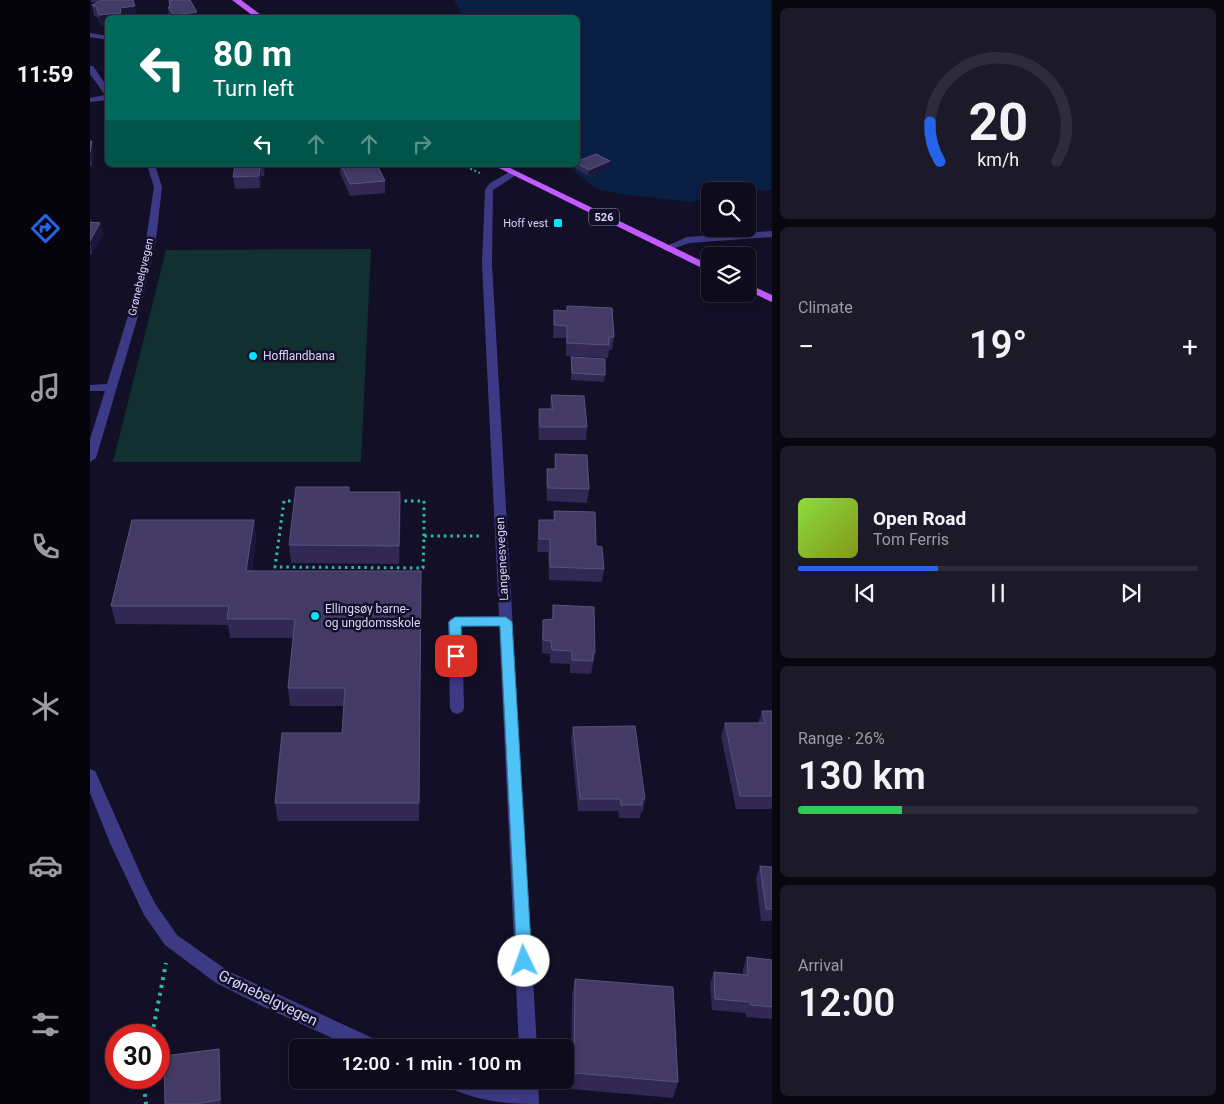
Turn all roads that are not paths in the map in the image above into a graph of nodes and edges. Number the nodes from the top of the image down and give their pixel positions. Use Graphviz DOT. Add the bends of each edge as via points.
graph roads {
  1 [pos="236,0"];
  2 [pos="258,15"];
  3 [pos="90,35"];
  4 [pos="105,38"];
  5 [pos="90,68"];
  6 [pos="105,90"];
  7 [pos="105,96"];
  8 [pos="90,100"];
  9 [pos="152,167"];
  10 [pos="501,167"];
  11 [pos="513,173"];
  12 [pos="772,234"];
  13 [pos="667,248"];
  14 [pos="701,265"];
  15 [pos="756,291"];
  16 [pos="772,299"];
  17 [pos="112,387"];
  18 [pos="90,388"];
  19 [pos="90,458"];
  20 [pos="506,622"];
  21 [pos="458,708"];
  22 [pos="90,775"];
  23 [pos="355,1039"];
  24 [pos="528,1039"];
  25 [pos="476,1089"];
  26 [pos="529,1089"];
  27 [pos="530,1102"];
  1 -- 2 [label="main road"];
  3 -- 4 [label="street"];
  5 -- 6 [label="street"];
  7 -- 8 [label="street"];
  9 -- 17 [label="street, Grønebelgvegen" via="158,187 151,240"];
  10 -- 11 [label="main road, 526"];
  11 -- 13 [label="main road, 526"];
  11 -- 20 [label="street, Langenesvegen" via="492,185 488,198 487,264"];
  12 -- 13 [label="street" via="687,240"];
  13 -- 14 [label="main road, 526"];
  15 -- 16 [label="main road"];
  17 -- 18 [label="street"];
  17 -- 19 [label="street, Grønebelgvegen"];
  20 -- 21 [label="street" via="455,622"];
  20 -- 24 [label="street, Langenesvegen"];
  22 -- 23 [label="street, Grønebelgvegen" via="139,889 171,940 222,977"];
  25 -- 27 [label="street"];
  26 -- 27 [label="street"];
}
